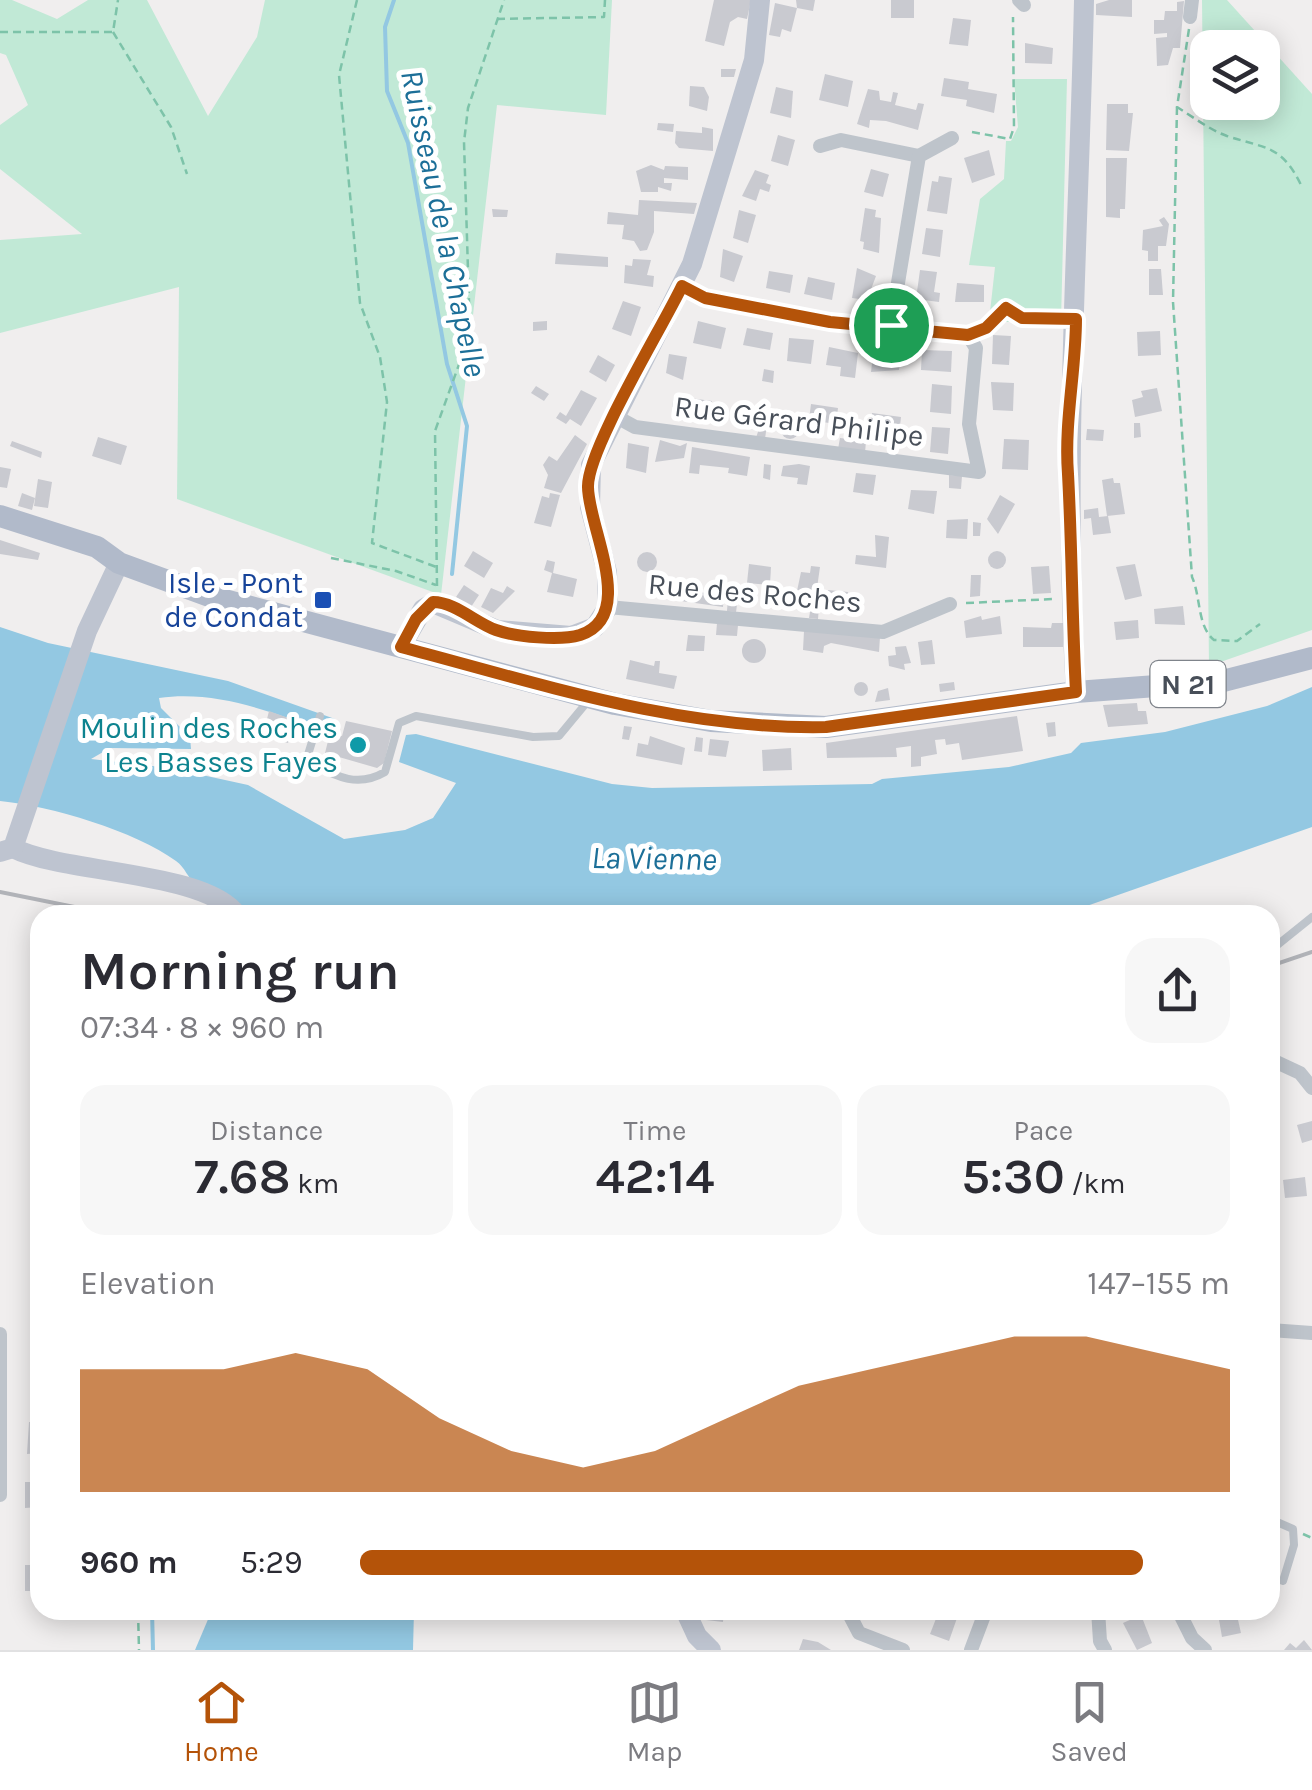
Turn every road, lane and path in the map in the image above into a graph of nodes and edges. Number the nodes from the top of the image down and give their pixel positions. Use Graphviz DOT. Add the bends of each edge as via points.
graph roads {
  1 [pos="118,0"];
  2 [pos="357,0"];
  3 [pos="504,0"];
  4 [pos="605,0"];
  5 [pos="760,0"];
  6 [pos="1084,0"];
  7 [pos="1192,0"];
  8 [pos="1019,7"];
  9 [pos="1190,17"];
  10 [pos="497,19"];
  11 [pos="0,32"];
  12 [pos="113,32"];
  13 [pos="1177,107"];
  14 [pos="972,132"];
  15 [pos="952,138"];
  16 [pos="820,146"];
  17 [pos="919,156"];
  18 [pos="187,174"];
  19 [pos="1302,187"];
  20 [pos="682,286"];
  21 [pos="1076,319"];
  22 [pos="891,325"];
  23 [pos="968,335"];
  24 [pos="615,416"];
  25 [pos="0,516"];
  26 [pos="0,527"];
  27 [pos="331,558"];
  28 [pos="119,563"];
  29 [pos="439,568"];
  30 [pos="439,594"];
  31 [pos="1071,598"];
  32 [pos="950,604"];
  33 [pos="608,607"];
  34 [pos="1260,624"];
  35 [pos="401,647"];
  36 [pos="1312,658"];
  37 [pos="1076,692"];
  38 [pos="591,698"];
  39 [pos="320,716"];
  40 [pos="7,850"];
  41 [pos="228,905"];
  42 [pos="1312,917"];
  43 [pos="1280,943"];
  44 [pos="1280,1064"];
  45 [pos="1312,1088"];
  46 [pos="1280,1331"];
  47 [pos="1312,1333"];
  48 [pos="0,1334"];
  49 [pos="0,1496"];
  50 [pos="1280,1524"];
  51 [pos="1283,1581"];
  52 [pos="138,1620"];
  53 [pos="690,1620"];
  54 [pos="852,1620"];
  55 [pos="982,1620"];
  56 [pos="1099,1620"];
  57 [pos="1183,1620"];
  58 [pos="139,1650"];
  59 [pos="711,1650"];
  60 [pos="903,1650"];
  61 [pos="971,1650"];
  62 [pos="1105,1650"];
  63 [pos="1206,1650"];
  1 -- 12 [label="path"];
  2 -- 29 [label="path" via="339,76 360,303 380,357 387,402 372,542"];
  3 -- 10 [label="path"];
  4 -- 10 [label="path" via="604,16"];
  5 -- 20 [label="street" via="754,60"];
  6 -- 21 [label="street"];
  7 -- 9 [label="street"];
  8 -- 14 [label="path" via="1010,139"];
  9 -- 13 [label="path"];
  10 -- 29 [label="path" via="464,142 470,334 435,431"];
  11 -- 12 [label="path"];
  12 -- 18 [label="path" via="171,127"];
  13 -- 19 [label="path" via="1224,135 1268,146 1292,165"];
  13 -- 34 [label="path" via="1173,302 1192,577 1214,640 1237,641"];
  15 -- 17 [label="street"];
  16 -- 17 [label="street" via="842,140"];
  17 -- 22 [label="street"];
  20 -- 22 [label="street" via="705,298 830,322"];
  20 -- 24 [label="street"];
  21 -- 23 [label="path" via="1022,318 1006,308"];
  21 -- 31 [label="street" via="1068,474"];
  22 -- 23 [label="street"];
  23 -- 24 [label="street, Rue Gérard Philipe" via="976,348 969,424 979,472 635,427"];
  24 -- 33 [label="street" via="597,446 587,485"];
  25 -- 28 [label="main road, N 21" via="97,548"];
  26 -- 28 [label="main road, N 21"];
  27 -- 30 [label="path" via="396,571"];
  28 -- 35 [label="main road, N 21" via="209,596"];
  28 -- 40 [label="street"];
  29 -- 30 [label="path"];
  30 -- 33 [label="street" via="497,630 571,636 594,626"];
  30 -- 35 [label="street"];
  31 -- 32 [label="path"];
  31 -- 37 [label="street"];
  32 -- 33 [label="street, Rue des Roches" via="882,632"];
  35 -- 38 [label="main road, N 21"];
  36 -- 37 [label="main road, N 21" via="1223,681"];
  37 -- 38 [label="main road, N 21" via="794,728 710,721"];
  38 -- 39 [label="lane" via="559,736 416,716 400,723 385,772 369,781 344,780 306,762"];
  40 -- 41 [label="street" via="122,872"];
  42 -- 43 [label="lane"];
  44 -- 45 [label="street"];
  46 -- 47 [label="street"];
  48 -- 49 [label="street"];
  50 -- 51 [label="lane" via="1292,1529 1294,1545"];
  52 -- 58 [label="path"];
  53 -- 59 [label="street"];
  54 -- 60 [label="street" via="858,1632"];
  55 -- 61 [label="street"];
  56 -- 62 [label="street"];
  57 -- 63 [label="street"];
}
